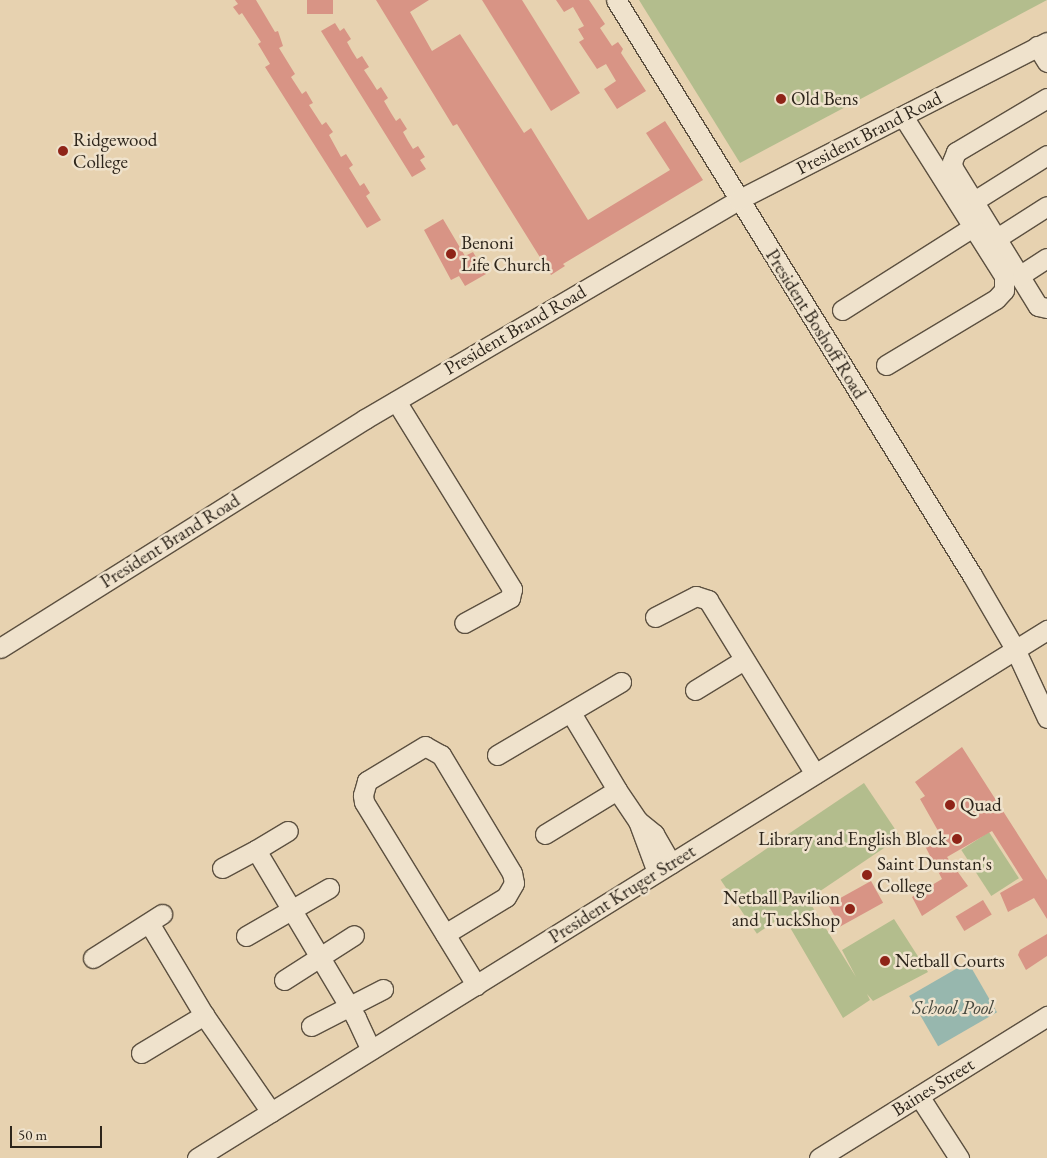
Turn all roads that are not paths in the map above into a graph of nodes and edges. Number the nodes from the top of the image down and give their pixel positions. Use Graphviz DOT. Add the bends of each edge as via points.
graph roads {
  1 [pos="616,0"];
  2 [pos="1044,50"];
  3 [pos="1047,98"];
  4 [pos="902,116"];
  5 [pos="1047,155"];
  6 [pos="738,200"];
  7 [pos="974,201"];
  8 [pos="1047,206"];
  9 [pos="973,227"];
  10 [pos="997,238"];
  11 [pos="1047,258"];
  12 [pos="1019,276"];
  13 [pos="1047,308"];
  14 [pos="842,310"];
  15 [pos="886,365"];
  16 [pos="396,401"];
  17 [pos="655,617"];
  18 [pos="464,623"];
  19 [pos="1047,630"];
  20 [pos="0,648"];
  21 [pos="1015,649"];
  22 [pos="744,660"];
  23 [pos="621,682"];
  24 [pos="695,690"];
  25 [pos="571,713"];
  26 [pos="1047,718"];
  27 [pos="497,755"];
  28 [pos="814,774"];
  29 [pos="617,790"];
  30 [pos="288,831"];
  31 [pos="545,834"];
  32 [pos="256,850"];
  33 [pos="222,868"];
  34 [pos="664,868"];
  35 [pos="329,888"];
  36 [pos="292,910"];
  37 [pos="445,934"];
  38 [pos="354,935"];
  39 [pos="246,936"];
  40 [pos="320,957"];
  41 [pos="94,958"];
  42 [pos="284,980"];
  43 [pos="476,985"];
  44 [pos="383,989"];
  45 [pos="349,1006"];
  46 [pos="204,1015"];
  47 [pos="1047,1016"];
  48 [pos="311,1026"];
  49 [pos="371,1050"];
  50 [pos="140,1053"];
  51 [pos="919,1096"];
  52 [pos="271,1112"];
  53 [pos="198,1158"];
  54 [pos="819,1158"];
  55 [pos="959,1158"];
  1 -- 6 [label="street, President Boshoff Road"];
  2 -- 4 [label="street, President Brand Road"];
  3 -- 7 [label="street" via="953,156 953,168"];
  4 -- 6 [label="street, President Brand Road"];
  4 -- 9 [label="street"];
  5 -- 7 [label="street"];
  6 -- 16 [label="street, President Brand Road"];
  6 -- 21 [label="street, President Boshoff Road" via="943,527"];
  7 -- 10 [label="street"];
  8 -- 10 [label="street"];
  9 -- 14 [label="street"];
  9 -- 15 [label="street" via="1004,276 1004,290 996,299"];
  10 -- 12 [label="street"];
  11 -- 12 [label="street"];
  12 -- 13 [label="street" via="1038,306"];
  16 -- 18 [label="street" via="512,589 510,598"];
  16 -- 20 [label="street, President Brand Road"];
  17 -- 22 [label="street" via="702,596"];
  19 -- 21 [label="street, President Kruger Street"];
  21 -- 26 [label="street, President Boshoff Road"];
  21 -- 28 [label="street, President Kruger Street"];
  22 -- 24 [label="street"];
  22 -- 28 [label="street"];
  23 -- 25 [label="street"];
  25 -- 27 [label="street"];
  25 -- 29 [label="street"];
  28 -- 34 [label="street, President Kruger Street"];
  29 -- 31 [label="street"];
  29 -- 34 [label="street"];
  30 -- 32 [label="street"];
  32 -- 33 [label="street"];
  32 -- 36 [label="street"];
  34 -- 43 [label="street, President Kruger Street"];
  35 -- 36 [label="street"];
  36 -- 39 [label="street"];
  36 -- 40 [label="street"];
  37 -- 37 [label="street" via="363,795 367,781 425,746 441,756 512,873 514,883 506,896"];
  37 -- 43 [label="street"];
  38 -- 40 [label="street"];
  40 -- 42 [label="street"];
  40 -- 45 [label="street"];
  41 -- 46 [label="street" via="156,919"];
  43 -- 49 [label="street, President Kruger Street"];
  44 -- 45 [label="street"];
  45 -- 48 [label="street"];
  45 -- 49 [label="street"];
  46 -- 50 [label="street"];
  46 -- 52 [label="street"];
  47 -- 51 [label="street, Baines Street"];
  49 -- 52 [label="street, President Kruger Street"];
  51 -- 54 [label="street, Baines Street"];
  51 -- 55 [label="street"];
  52 -- 53 [label="street, President Kruger Street"];
}
